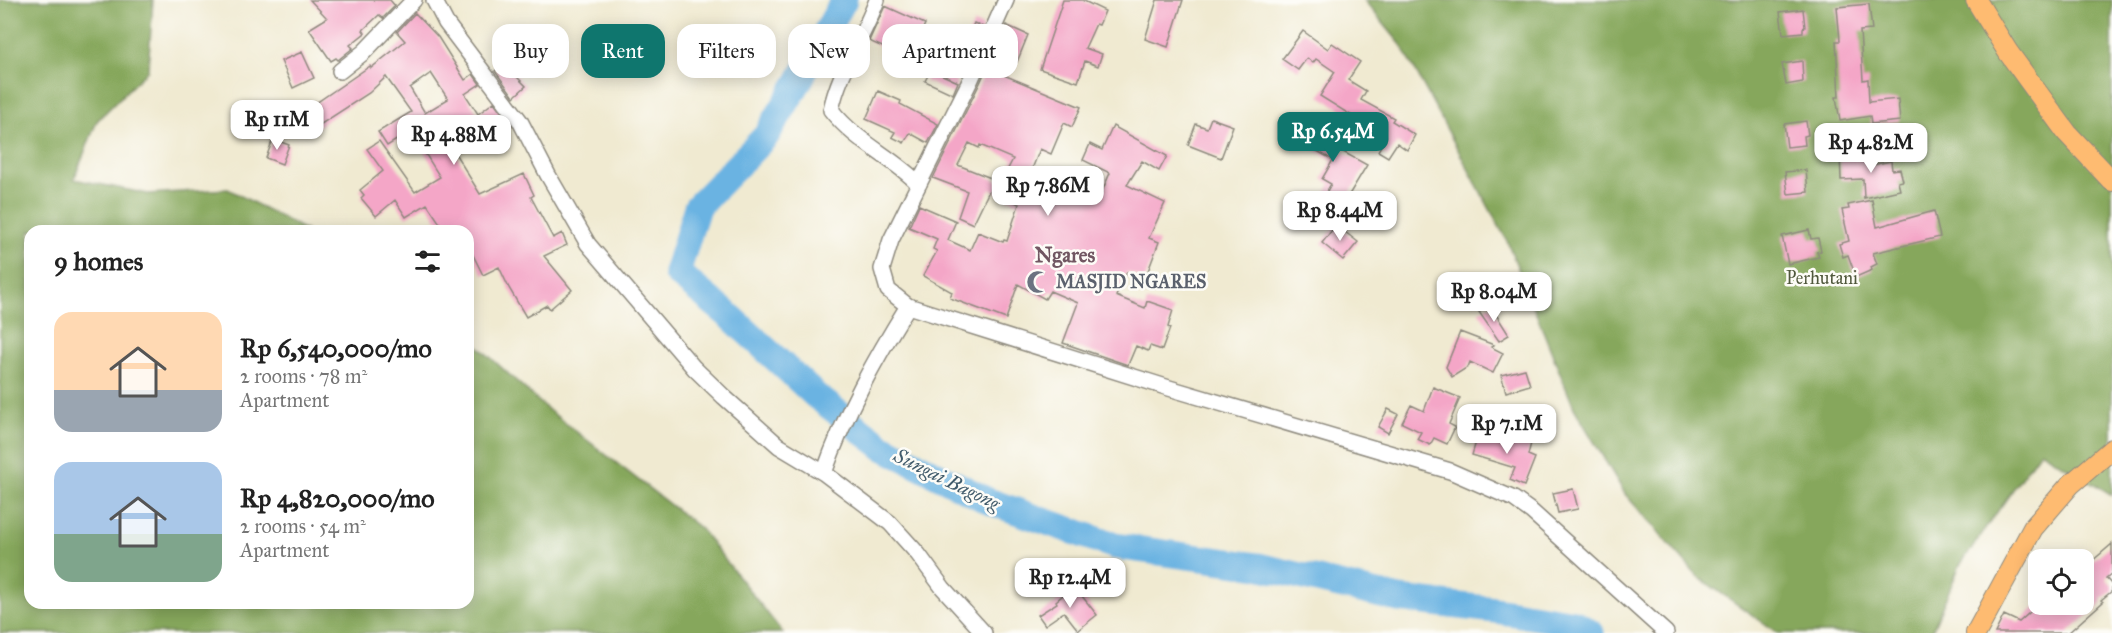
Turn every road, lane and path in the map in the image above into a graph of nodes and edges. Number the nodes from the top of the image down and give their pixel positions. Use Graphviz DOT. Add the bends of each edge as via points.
graph roads {
  1 [pos="414,0"];
  2 [pos="434,0"];
  3 [pos="877,0"];
  4 [pos="1006,0"];
  5 [pos="1976,0"];
  6 [pos="340,70"];
  7 [pos="2112,181"];
  8 [pos="919,184"];
  9 [pos="908,306"];
  10 [pos="2112,449"];
  11 [pos="824,473"];
  12 [pos="984,633"];
  13 [pos="1665,633"];
  14 [pos="1976,633"];
  1 -- 6 [label="street" via="364,52"];
  2 -- 11 [label="street" via="520,121 588,244 724,398 779,446"];
  3 -- 8 [label="street" via="835,89 831,110 844,127"];
  4 -- 8 [label="street"];
  5 -- 7 [label="main road" via="2067,134"];
  8 -- 9 [label="street" via="891,240 882,269 888,290"];
  9 -- 11 [label="street" via="872,364"];
  9 -- 13 [label="street" via="1450,471 1514,499 1532,512"];
  10 -- 14 [label="main road" via="2070,485 2033,528"];
  11 -- 12 [label="street" via="890,523"];
}
